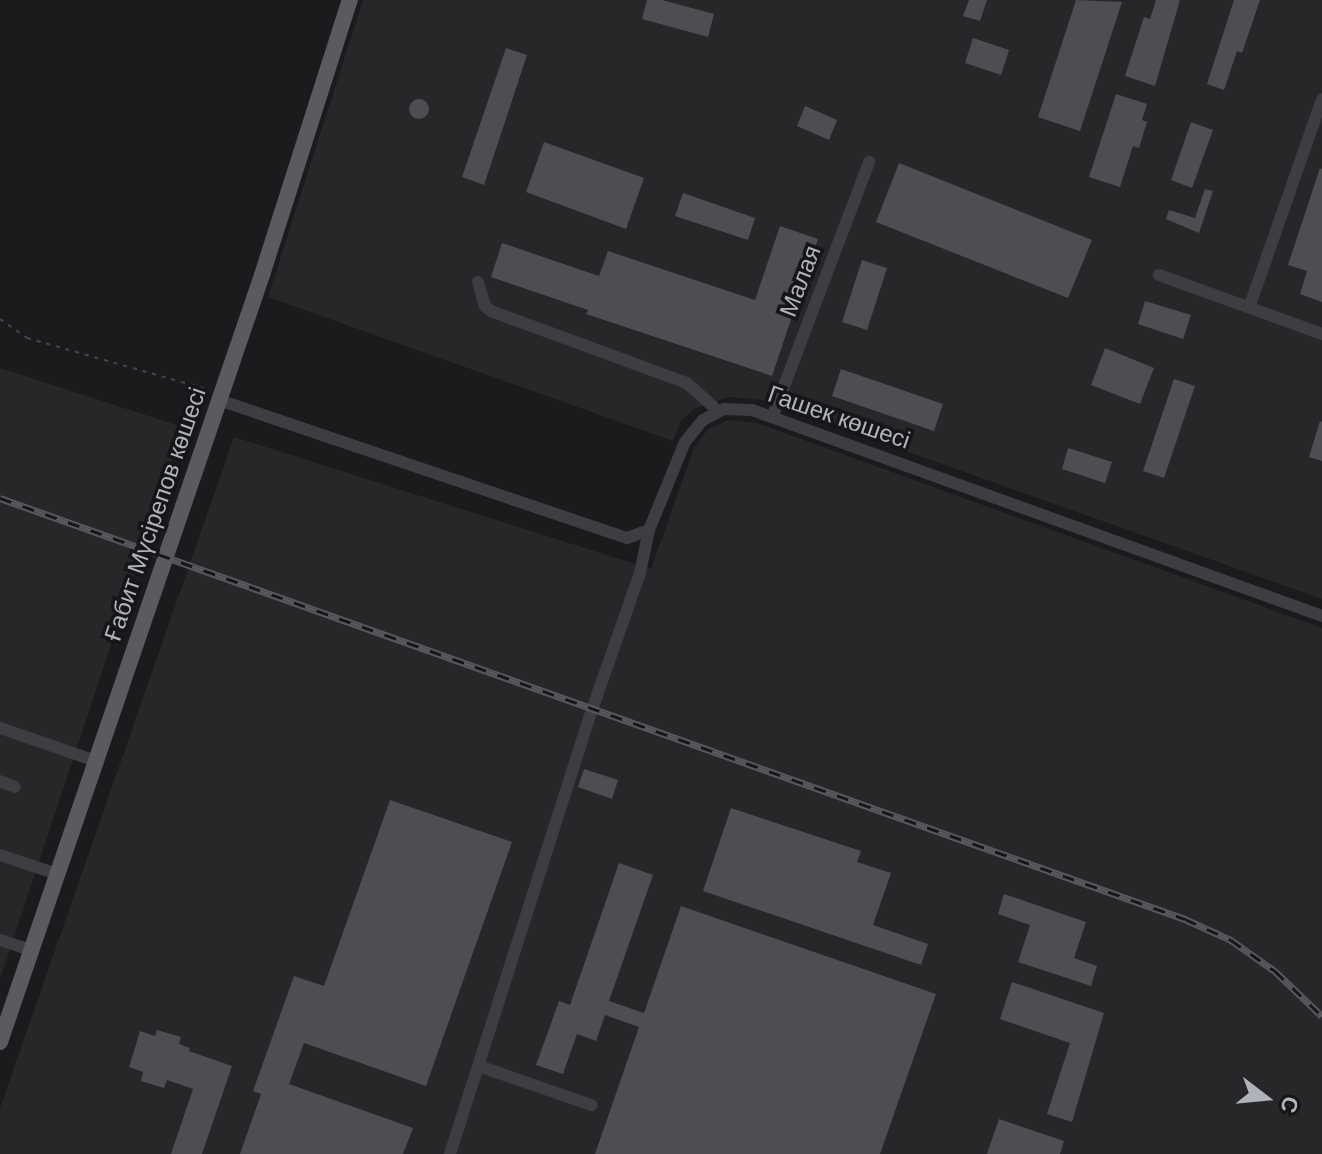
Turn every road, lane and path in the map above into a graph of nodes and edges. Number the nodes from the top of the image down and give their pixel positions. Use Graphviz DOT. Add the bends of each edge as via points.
graph roads {
  1 [pos="350,0"];
  2 [pos="1322,99"];
  3 [pos="869,162"];
  4 [pos="1159,275"];
  5 [pos="478,282"];
  6 [pos="1250,305"];
  7 [pos="0,319"];
  8 [pos="1322,334"];
  9 [pos="220,397"];
  10 [pos="718,411"];
  11 [pos="773,415"];
  12 [pos="649,530"];
  13 [pos="1322,616"];
  14 [pos="0,728"];
  15 [pos="96,761"];
  16 [pos="0,781"];
  17 [pos="15,787"];
  18 [pos="0,855"];
  19 [pos="57,874"];
  20 [pos="0,940"];
  21 [pos="31,950"];
  22 [pos="0,1042"];
  23 [pos="479,1066"];
  24 [pos="591,1105"];
  25 [pos="450,1154"];
  1 -- 9 [label="main road, Ғабит Мүсірепов көшесі"];
  2 -- 6 [label="street"];
  3 -- 11 [label="street, Малая"];
  4 -- 6 [label="street"];
  5 -- 10 [label="street" via="491,311 687,383"];
  6 -- 8 [label="street"];
  7 -- 9 [label="path" via="27,338"];
  9 -- 12 [label="street" via="611,535 627,538"];
  9 -- 15 [label="main road, Ғабит Мүсірепов көшесі"];
  10 -- 11 [label="street, Гашек көшесі"];
  10 -- 12 [label="street" via="685,442"];
  11 -- 13 [label="street, Гашек көшесі"];
  12 -- 23 [label="street" via="640,573"];
  14 -- 15 [label="street"];
  15 -- 19 [label="main road, Ғабит Мүсірепов көшесі"];
  16 -- 17 [label="street"];
  18 -- 19 [label="street"];
  19 -- 21 [label="main road, Ғабит Мүсірепов көшесі"];
  20 -- 21 [label="street"];
  21 -- 22 [label="main road, Ғабит Мүсірепов көшесі"];
  23 -- 24 [label="street"];
  23 -- 25 [label="street"];
}
